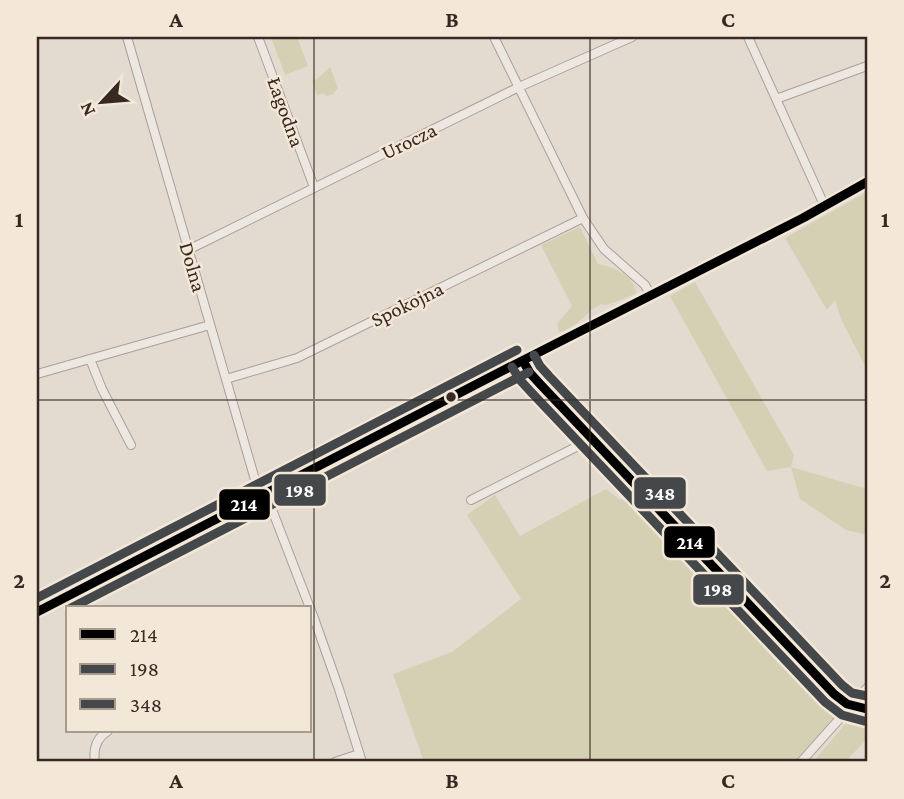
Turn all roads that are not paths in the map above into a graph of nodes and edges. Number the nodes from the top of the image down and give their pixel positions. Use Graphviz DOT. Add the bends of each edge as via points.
graph roads {
  1 [pos="127,37"];
  2 [pos="258,37"];
  3 [pos="495,37"];
  4 [pos="632,37"];
  5 [pos="748,37"];
  6 [pos="867,66"];
  7 [pos="519,87"];
  8 [pos="776,99"];
  9 [pos="867,182"];
  10 [pos="314,187"];
  11 [pos="825,206"];
  12 [pos="583,218"];
  13 [pos="188,249"];
  14 [pos="651,296"];
  15 [pos="210,325"];
  16 [pos="90,359"];
  17 [pos="523,361"];
  18 [pos="37,374"];
  19 [pos="226,379"];
  20 [pos="592,439"];
  21 [pos="131,445"];
  22 [pos="263,495"];
  23 [pos="471,500"];
  24 [pos="305,606"];
  25 [pos="37,612"];
  26 [pos="312,623"];
  27 [pos="867,688"];
  28 [pos="852,706"];
  29 [pos="867,709"];
  30 [pos="106,732"];
  31 [pos="360,758"];
  32 [pos="96,762"];
  33 [pos="335,762"];
  34 [pos="801,762"];
  1 -- 13 [label="street, Dolna"];
  2 -- 10 [label="street, Łagodna"];
  3 -- 7 [label="street"];
  4 -- 7 [label="street, Urocza"];
  5 -- 8 [label="street"];
  6 -- 8 [label="street"];
  7 -- 10 [label="street, Urocza"];
  7 -- 12 [label="street"];
  8 -- 11 [label="street"];
  9 -- 11 [label="street"];
  10 -- 13 [label="street, Urocza"];
  11 -- 14 [label="street"];
  12 -- 14 [label="street" via="604,249 645,285"];
  12 -- 19 [label="street, Spokojna" via="297,358"];
  13 -- 15 [label="street, Dolna"];
  14 -- 17 [label="street"];
  15 -- 16 [label="street"];
  15 -- 19 [label="street, Dolna"];
  16 -- 18 [label="street"];
  16 -- 21 [label="street"];
  17 -- 20 [label="street"];
  17 -- 22 [label="street"];
  19 -- 22 [label="street, Dolna"];
  20 -- 23 [label="street"];
  20 -- 28 [label="street" via="833,693"];
  22 -- 24 [label="street, Dolna"];
  22 -- 25 [label="street"];
  26 -- 31 [label="street, Dolna"];
  27 -- 28 [label="street"];
  28 -- 29 [label="street"];
  28 -- 34 [label="street"];
  30 -- 32 [label="street" via="97,741"];
  31 -- 33 [label="street"];
}
